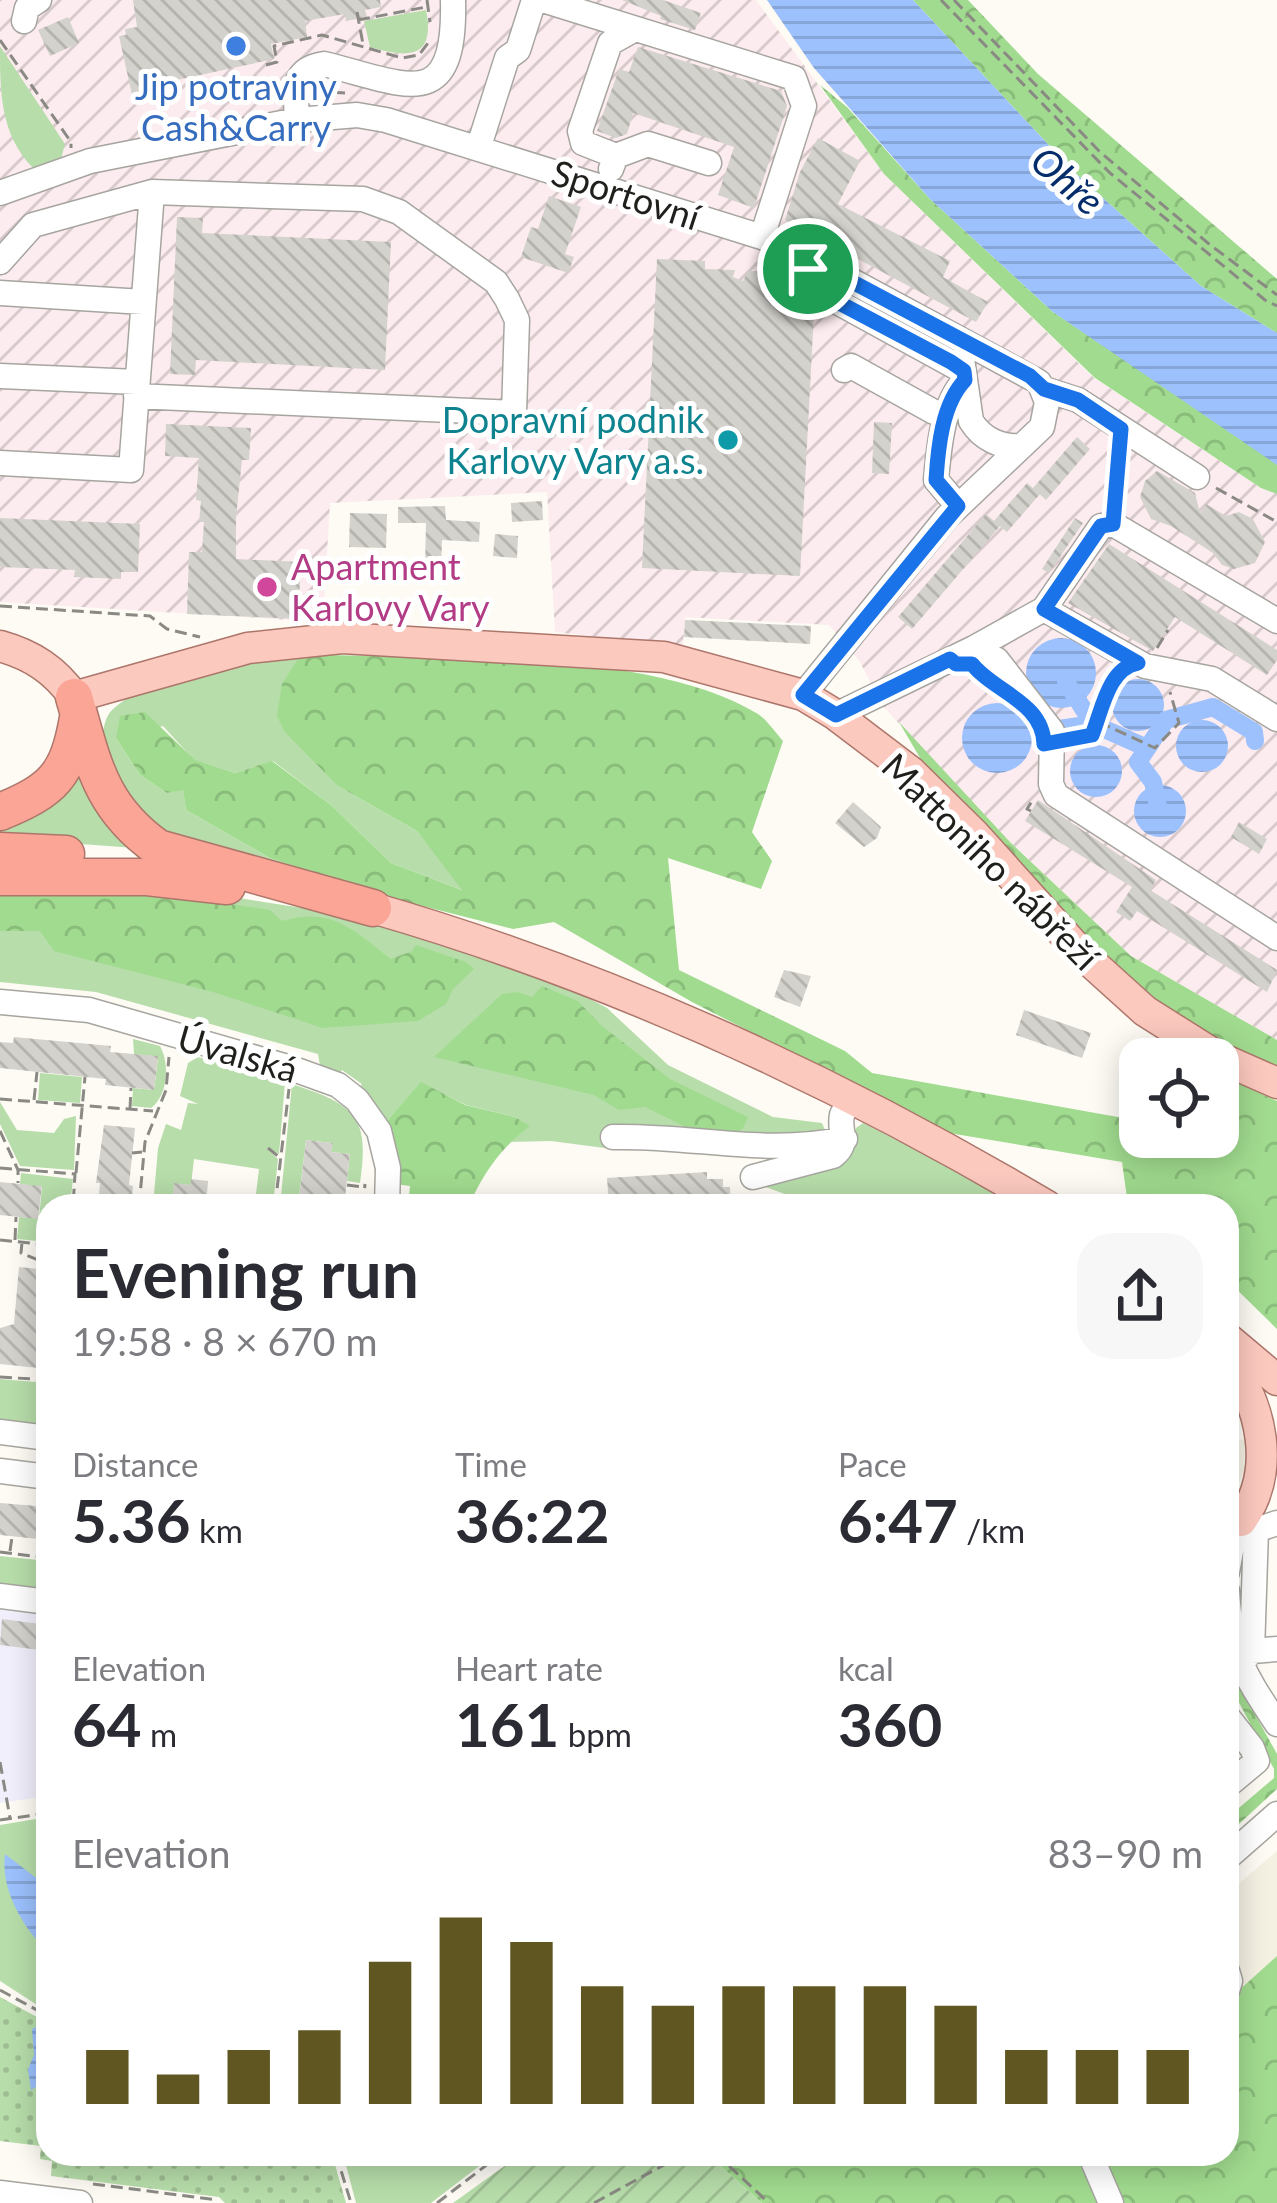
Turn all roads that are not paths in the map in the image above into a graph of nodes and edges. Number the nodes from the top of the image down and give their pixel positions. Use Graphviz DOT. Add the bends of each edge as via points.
graph roads {
  1 [pos="538,0"];
  2 [pos="436,2"];
  3 [pos="635,29"];
  4 [pos="297,108"];
  5 [pos="479,146"];
  6 [pos="616,156"];
  7 [pos="709,163"];
  8 [pos="604,188"];
  9 [pos="152,191"];
  10 [pos="0,193"];
  11 [pos="762,237"];
  12 [pos="798,253"];
  13 [pos="0,262"];
  14 [pos="0,293"];
  15 [pos="143,302"];
  16 [pos="960,338"];
  17 [pos="844,370"];
  18 [pos="964,375"];
  19 [pos="0,376"];
  20 [pos="137,389"];
  21 [pos="1044,389"];
  22 [pos="946,414"];
  23 [pos="1022,446"];
  24 [pos="0,464"];
  25 [pos="1197,477"];
  26 [pos="958,506"];
  27 [pos="1044,609"];
  28 [pos="1277,621"];
  29 [pos="0,646"];
  30 [pos="974,648"];
  31 [pos="803,695"];
  32 [pos="76,706"];
  33 [pos="836,715"];
  34 [pos="1277,719"];
  35 [pos="0,812"];
  36 [pos="0,851"];
  37 [pos="225,867"];
  38 [pos="0,877"];
  39 [pos="373,908"];
  40 [pos="1277,938"];
  41 [pos="0,1002"];
  42 [pos="1277,1083"];
  43 [pos="851,1100"];
  44 [pos="613,1137"];
  45 [pos="845,1139"];
  46 [pos="753,1178"];
  47 [pos="387,1194"];
  48 [pos="1025,1194"];
  49 [pos="1239,1348"];
  50 [pos="1239,1378"];
  51 [pos="1277,1380"];
  52 [pos="0,1432"];
  53 [pos="36,1436"];
  54 [pos="0,1471"];
  55 [pos="36,1476"];
  56 [pos="1266,1524"];
  57 [pos="0,1596"];
  58 [pos="36,1600"];
  59 [pos="1239,1644"];
  60 [pos="1260,1668"];
  61 [pos="1277,1724"];
  62 [pos="1239,1731"];
  63 [pos="1239,1776"];
  64 [pos="1277,1814"];
  65 [pos="1239,1847"];
  66 [pos="1095,2166"];
  67 [pos="0,2193"];
  68 [pos="79,2193"];
  69 [pos="1111,2203"];
  1 -- 3 [label="street"];
  1 -- 5 [label="street" via="508,58"];
  2 -- 4 [label="street" via="452,45 434,80 413,86 324,64 299,74"];
  3 -- 6 [label="street" via="610,43 580,131 583,143"];
  3 -- 11 [label="street" via="794,78 804,106"];
  4 -- 5 [label="street, Sportovní"];
  4 -- 10 [label="street, Sportovní" via="90,161"];
  5 -- 8 [label="street, Sportovní"];
  6 -- 7 [label="street" via="648,144"];
  6 -- 8 [label="street"];
  8 -- 11 [label="street, Sportovní"];
  9 -- 13 [label="street" via="33,225"];
  9 -- 15 [label="street"];
  9 -- 20 [label="street" via="363,199 399,212 496,282 507,299 517,320 514,413"];
  11 -- 12 [label="street, Sportovní"];
  12 -- 16 [label="street, Sportovní"];
  12 -- 18 [label="street" via="830,298"];
  14 -- 15 [label="street"];
  15 -- 20 [label="street"];
  16 -- 18 [label="street"];
  16 -- 21 [label="street, Sportovní"];
  17 -- 22 [label="street" via="851,366"];
  18 -- 22 [label="street"];
  18 -- 23 [label="street" via="976,429 1004,446"];
  19 -- 20 [label="street"];
  20 -- 24 [label="street" via="131,470"];
  21 -- 23 [label="street" via="1042,427"];
  21 -- 25 [label="street, Sportovní" via="1078,400"];
  22 -- 26 [label="street" via="936,480"];
  23 -- 26 [label="street"];
  26 -- 31 [label="street"];
  27 -- 28 [label="street" via="1101,526 1113,524"];
  27 -- 30 [label="street"];
  27 -- 34 [label="street" via="1138,663 1212,679"];
  29 -- 32 [label="main road" via="60,677"];
  30 -- 33 [label="street"];
  30 -- 40 [label="street" via="998,660 1052,731 1056,795"];
  31 -- 32 [label="main road, Mattoniho nábřeží" via="664,657 343,638 248,648"];
  31 -- 33 [label="main road, Mattoniho nábřeží"];
  32 -- 35 [label="highway" via="70,760 50,786"];
  32 -- 37 [label="highway" via="102,786 132,829 158,848"];
  33 -- 42 [label="main road, Mattoniho nábřeží" via="911,772 1145,1011"];
  36 -- 37 [label="highway"];
  37 -- 39 [label="highway"];
  38 -- 39 [label="highway" via="147,877"];
  39 -- 43 [label="main road" via="586,979"];
  41 -- 47 [label="street, Úvalská" via="89,1010 338,1085 379,1131"];
  43 -- 45 [label="street" via="842,1117"];
  43 -- 48 [label="main road"];
  44 -- 45 [label="street" via="761,1148"];
  45 -- 46 [label="street" via="833,1156"];
  49 -- 51 [label="main road"];
  50 -- 56 [label="main road" via="1263,1444 1249,1509"];
  52 -- 53 [label="street"];
  54 -- 55 [label="street"];
  56 -- 60 [label="street"];
  57 -- 58 [label="street"];
  59 -- 60 [label="street"];
  60 -- 61 [label="street"];
  62 -- 63 [label="street" via="1257,1761"];
  64 -- 65 [label="street"];
  66 -- 69 [label="street"];
  67 -- 68 [label="street"];
}
